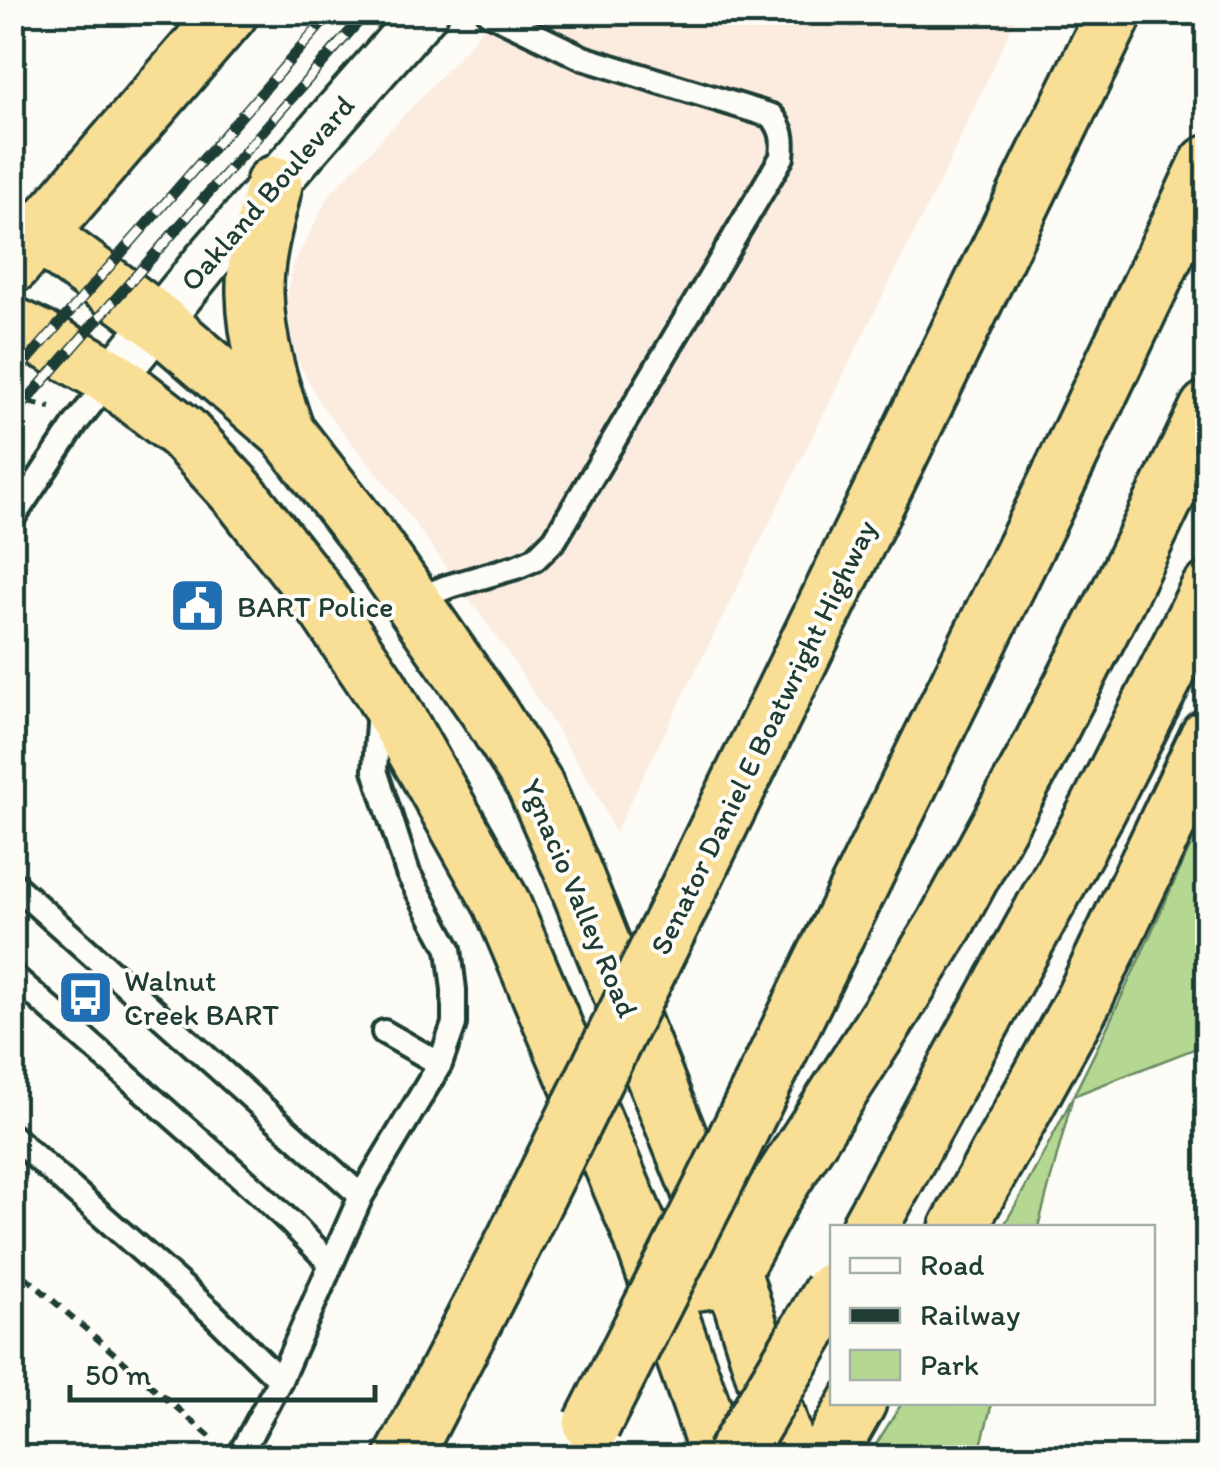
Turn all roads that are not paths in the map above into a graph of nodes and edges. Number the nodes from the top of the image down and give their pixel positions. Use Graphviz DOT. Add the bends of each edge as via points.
graph roads {
  1 [pos="230,12"];
  2 [pos="426,12"];
  3 [pos="488,12"];
  4 [pos="1115,12"];
  5 [pos="1208,164"];
  6 [pos="274,184"];
  7 [pos="21,241"];
  8 [pos="157,321"];
  9 [pos="12,325"];
  10 [pos="112,378"];
  11 [pos="1208,409"];
  12 [pos="286,432"];
  13 [pos="12,519"];
  14 [pos="1208,592"];
  15 [pos="412,601"];
  16 [pos="380,688"];
  17 [pos="1208,737"];
  18 [pos="12,883"];
  19 [pos="12,975"];
  20 [pos="384,1032"];
  21 [pos="440,1064"];
  22 [pos="12,1136"];
  23 [pos="361,1196"];
  24 [pos="876,1216"];
  25 [pos="960,1225"];
  26 [pos="639,1228"];
  27 [pos="330,1264"];
  28 [pos="732,1271"];
  29 [pos="830,1293"];
  30 [pos="280,1380"];
  31 [pos="856,1405"];
  32 [pos="583,1441"];
  33 [pos="229,1452"];
  34 [pos="404,1458"];
  35 [pos="720,1458"];
  36 [pos="733,1458"];
  37 [pos="790,1458"];
  38 [pos="826,1458"];
  1 -- 7 [label="highway"];
  2 -- 6 [label="street, Oakland Boulevard"];
  3 -- 15 [label="lane" via="582,58 772,116 784,139 782,157 555,539 516,568"];
  4 -- 34 [label="highway, Senator Daniel E Boatwright Highway, bridge"];
  5 -- 32 [label="highway, bridge"];
  6 -- 8 [label="street, Oakland Boulevard"];
  6 -- 12 [label="highway" via="255,290 267,378"];
  7 -- 8 [label="highway, Ygnacio Valley Road"];
  8 -- 10 [label="street, Oakland Boulevard"];
  8 -- 12 [label="highway, Ygnacio Valley Road"];
  9 -- 10 [label="highway"];
  10 -- 13 [label="lane"];
  10 -- 16 [label="highway" via="184,433 238,494"];
  11 -- 28 [label="highway" via="991,842"];
  12 -- 15 [label="highway, Ygnacio Valley Road"];
  14 -- 24 [label="highway"];
  15 -- 28 [label="highway, Ygnacio Valley Road" via="534,785"];
  16 -- 21 [label="lane" via="375,770 408,873 449,949 454,1024"];
  16 -- 26 [label="highway" via="501,902"];
  17 -- 25 [label="highway" via="1083,1001"];
  18 -- 23 [label="lane"];
  19 -- 27 [label="lane"];
  20 -- 21 [label="lane"];
  21 -- 23 [label="lane"];
  22 -- 30 [label="lane"];
  23 -- 27 [label="lane"];
  26 -- 28 [label="highway" via="687,1280"];
  26 -- 35 [label="highway"];
  27 -- 30 [label="lane"];
  28 -- 37 [label="highway, Ygnacio Valley Road"];
  29 -- 36 [label="highway, bridge"];
  30 -- 33 [label="lane"];
  31 -- 38 [label="highway"];
}
